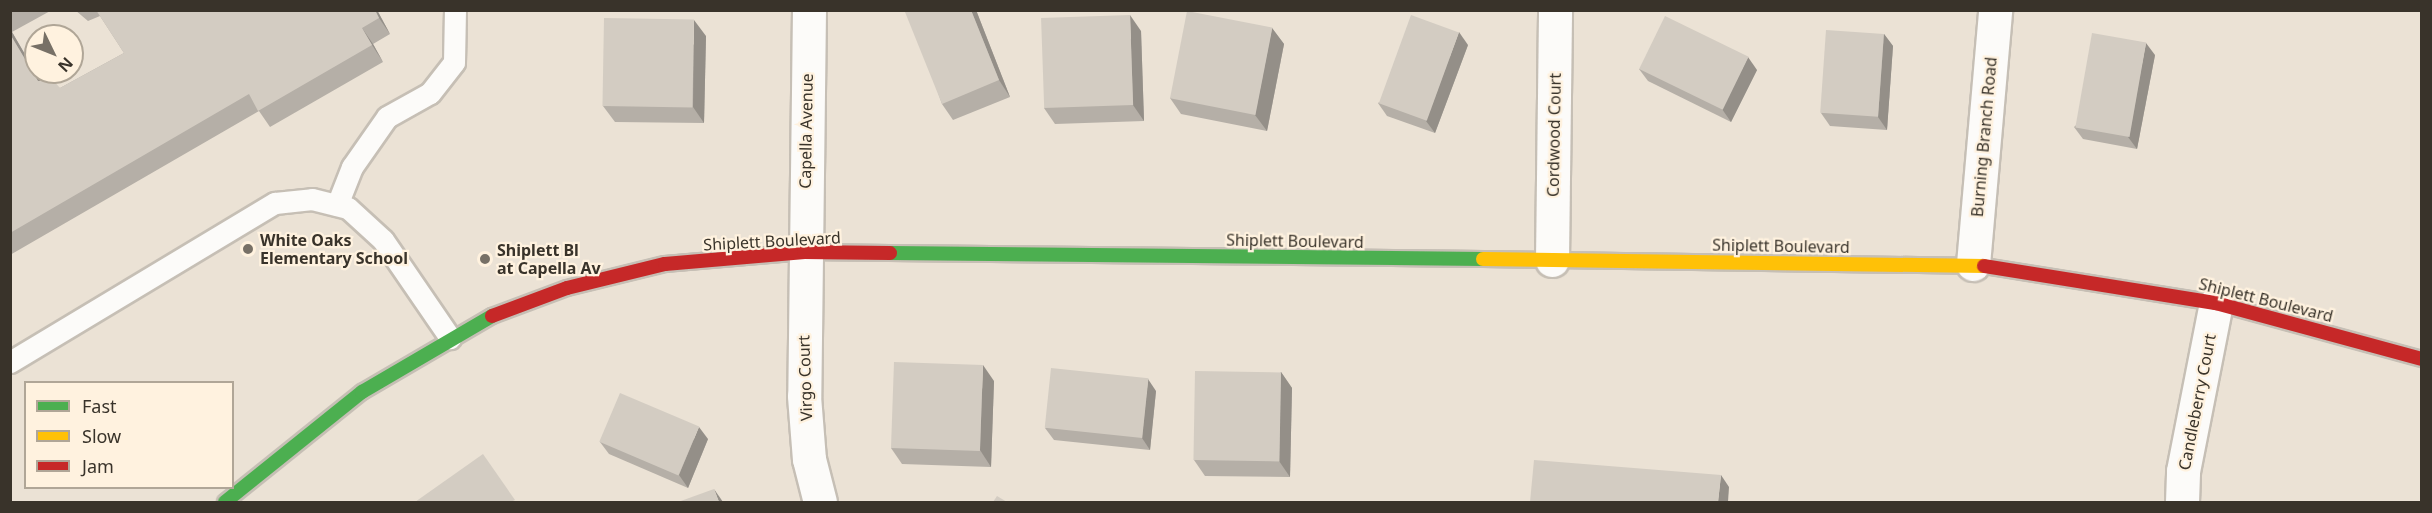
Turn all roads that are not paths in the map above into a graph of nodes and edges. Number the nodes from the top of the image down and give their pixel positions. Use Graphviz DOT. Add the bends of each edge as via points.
graph roads {
  1 [pos="455,10"];
  2 [pos="809,10"];
  3 [pos="1555,10"];
  4 [pos="1995,10"];
  5 [pos="338,205"];
  6 [pos="804,252"];
  7 [pos="1552,260"];
  8 [pos="1973,264"];
  9 [pos="2216,303"];
  10 [pos="450,338"];
  11 [pos="2421,360"];
  12 [pos="10,362"];
  13 [pos="225,502"];
  14 [pos="820,502"];
  15 [pos="2182,502"];
  1 -- 5 [label="lane" via="454,62 430,93 387,117 352,168"];
  2 -- 6 [label="street, Capella Avenue"];
  3 -- 7 [label="street, Cordwood Court"];
  4 -- 8 [label="street, Burning Branch Road"];
  5 -- 10 [label="lane" via="383,240"];
  5 -- 12 [label="lane" via="312,199 274,203"];
  6 -- 7 [label="street, Shiplett Boulevard"];
  6 -- 10 [label="street, Shiplett Boulevard" via="665,264 491,316"];
  6 -- 14 [label="street, Virgo Court" via="804,396 809,459"];
  7 -- 8 [label="street, Shiplett Boulevard"];
  8 -- 9 [label="street, Shiplett Boulevard"];
  9 -- 11 [label="street, Shiplett Boulevard"];
  9 -- 15 [label="street, Candleberry Court" via="2182,471"];
  10 -- 13 [label="street, Shiplett Boulevard" via="362,392"];
}
